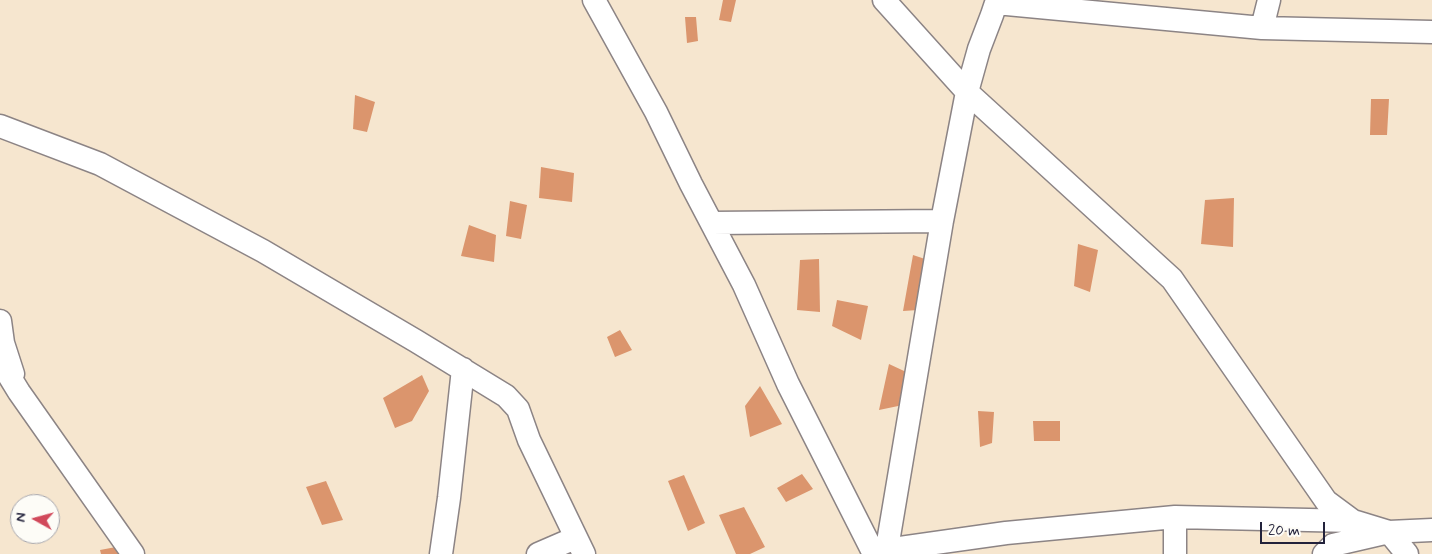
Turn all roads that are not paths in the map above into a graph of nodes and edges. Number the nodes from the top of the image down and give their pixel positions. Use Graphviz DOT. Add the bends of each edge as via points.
graph roads {
  1 [pos="594,0"];
  2 [pos="884,0"];
  3 [pos="1269,0"];
  4 [pos="996,1"];
  5 [pos="1262,28"];
  6 [pos="1432,32"];
  7 [pos="967,92"];
  8 [pos="0,126"];
  9 [pos="942,221"];
  10 [pos="712,223"];
  11 [pos="0,321"];
  12 [pos="0,361"];
  13 [pos="462,369"];
  14 [pos="19,392"];
  15 [pos="1175,517"];
  16 [pos="1353,521"];
  17 [pos="1432,530"];
  18 [pos="1389,532"];
  19 [pos="579,546"];
  20 [pos="882,553"];
  21 [pos="133,554"];
  22 [pos="441,554"];
  23 [pos="538,554"];
  24 [pos="1175,554"];
  25 [pos="1324,554"];
  26 [pos="1407,554"];
  1 -- 10 [label="street"];
  2 -- 7 [label="street"];
  3 -- 5 [label="street"];
  4 -- 5 [label="street"];
  4 -- 7 [label="street" via="978,49"];
  5 -- 6 [label="street"];
  7 -- 9 [label="street"];
  7 -- 16 [label="street" via="1172,279 1326,501"];
  8 -- 13 [label="street" via="100,164 263,251"];
  9 -- 10 [label="street"];
  9 -- 20 [label="street"];
  10 -- 20 [label="street" via="788,384"];
  11 -- 14 [label="street" via="3,343"];
  12 -- 14 [label="street"];
  13 -- 19 [label="street" via="506,396 518,409 529,440"];
  13 -- 22 [label="street"];
  14 -- 21 [label="street"];
  15 -- 16 [label="street"];
  15 -- 20 [label="street" via="1006,533"];
  15 -- 24 [label="street"];
  16 -- 18 [label="street"];
  17 -- 18 [label="street"];
  18 -- 25 [label="street" via="1333,545"];
  18 -- 26 [label="street"];
  19 -- 23 [label="street"];
}
